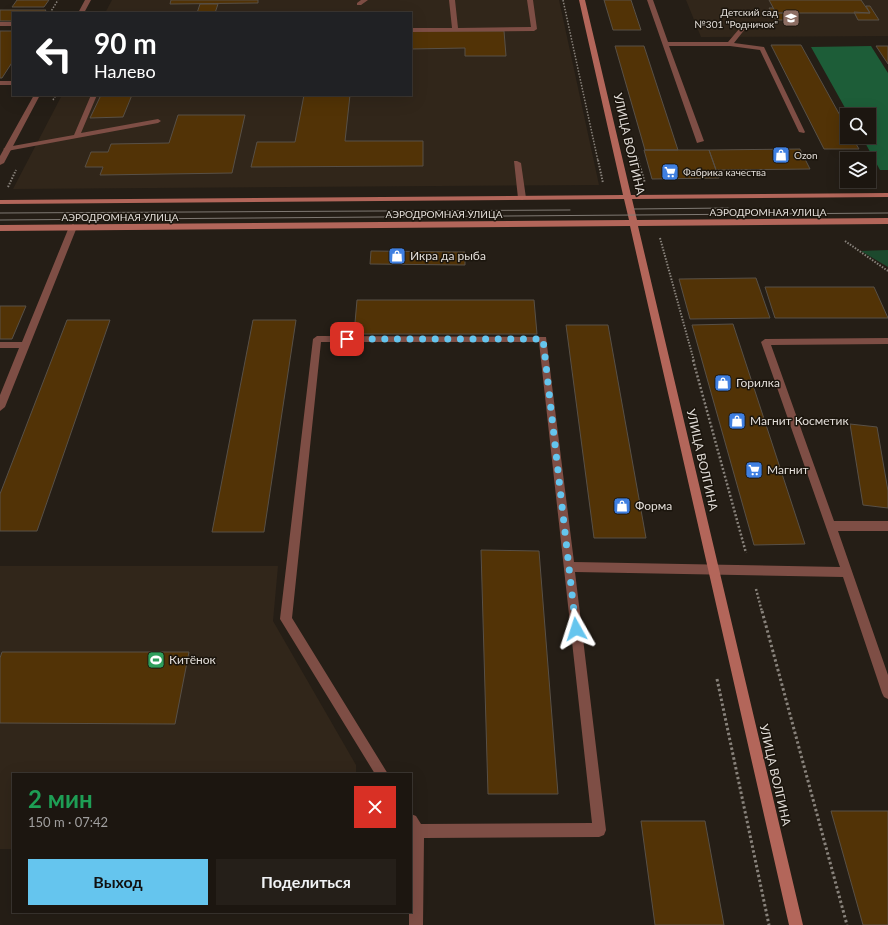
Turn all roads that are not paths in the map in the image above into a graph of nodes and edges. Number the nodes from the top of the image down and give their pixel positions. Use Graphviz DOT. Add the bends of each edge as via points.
graph roads {
  1 [pos="88,0"];
  2 [pos="365,0"];
  3 [pos="452,0"];
  4 [pos="530,0"];
  5 [pos="582,0"];
  6 [pos="650,0"];
  7 [pos="359,4"];
  8 [pos="82,12"];
  9 [pos="747,23"];
  10 [pos="0,24"];
  11 [pos="12,24"];
  12 [pos="412,30"];
  13 [pos="455,30"];
  14 [pos="666,44"];
  15 [pos="730,44"];
  16 [pos="0,83"];
  17 [pos="12,83"];
  18 [pos="36,96"];
  19 [pos="94,96"];
  20 [pos="158,121"];
  21 [pos="802,132"];
  22 [pos="76,137"];
  23 [pos="700,141"];
  24 [pos="7,150"];
  25 [pos="0,163"];
  26 [pos="517,163"];
  27 [pos="888,196"];
  28 [pos="522,198"];
  29 [pos="628,198"];
  30 [pos="0,202"];
  31 [pos="888,221"];
  32 [pos="634,223"];
  33 [pos="73,227"];
  34 [pos="0,228"];
  35 [pos="888,341"];
  36 [pos="0,345"];
  37 [pos="25,345"];
  38 [pos="0,408"];
  39 [pos="831,526"];
  40 [pos="888,526"];
  41 [pos="568,568"];
  42 [pos="714,570"];
  43 [pos="847,572"];
  44 [pos="888,693"];
  45 [pos="381,773"];
  46 [pos="414,826"];
  47 [pos="416,925"];
  48 [pos="796,925"];
  1 -- 8 [label="street"];
  2 -- 7 [label="street"];
  3 -- 13 [label="street"];
  4 -- 13 [label="street" via="534,29"];
  5 -- 29 [label="main road, УЛИЦА ВОЛГИНА"];
  6 -- 14 [label="street"];
  9 -- 15 [label="street"];
  10 -- 11 [label="street"];
  12 -- 13 [label="street"];
  14 -- 15 [label="street"];
  14 -- 23 [label="street"];
  15 -- 21 [label="street" via="762,48"];
  16 -- 17 [label="street"];
  18 -- 24 [label="street"];
  19 -- 22 [label="street"];
  20 -- 22 [label="street"];
  22 -- 24 [label="street"];
  24 -- 25 [label="street"];
  26 -- 28 [label="street"];
  27 -- 29 [label="main road, АЭРОДРОМНАЯ УЛИЦА"];
  28 -- 29 [label="main road, АЭРОДРОМНАЯ УЛИЦА"];
  28 -- 30 [label="main road, АЭРОДРОМНАЯ УЛИЦА"];
  29 -- 32 [label="main road, УЛИЦА ВОЛГИНА"];
  31 -- 32 [label="main road, АЭРОДРОМНАЯ УЛИЦА"];
  32 -- 33 [label="main road, АЭРОДРОМНАЯ УЛИЦА"];
  32 -- 42 [label="main road, УЛИЦА ВОЛГИНА"];
  33 -- 34 [label="main road, АЭРОДРОМНАЯ УЛИЦА"];
  33 -- 37 [label="street"];
  35 -- 39 [label="street" via="765,342"];
  36 -- 37 [label="street"];
  37 -- 38 [label="street"];
  39 -- 40 [label="street"];
  39 -- 43 [label="street"];
  41 -- 42 [label="street"];
  41 -- 45 [label="street" via="543,339 317,339 286,619"];
  41 -- 46 [label="street" via="599,830"];
  42 -- 43 [label="street"];
  42 -- 48 [label="main road, УЛИЦА ВОЛГИНА"];
  43 -- 44 [label="street"];
  46 -- 47 [label="street"];
}
